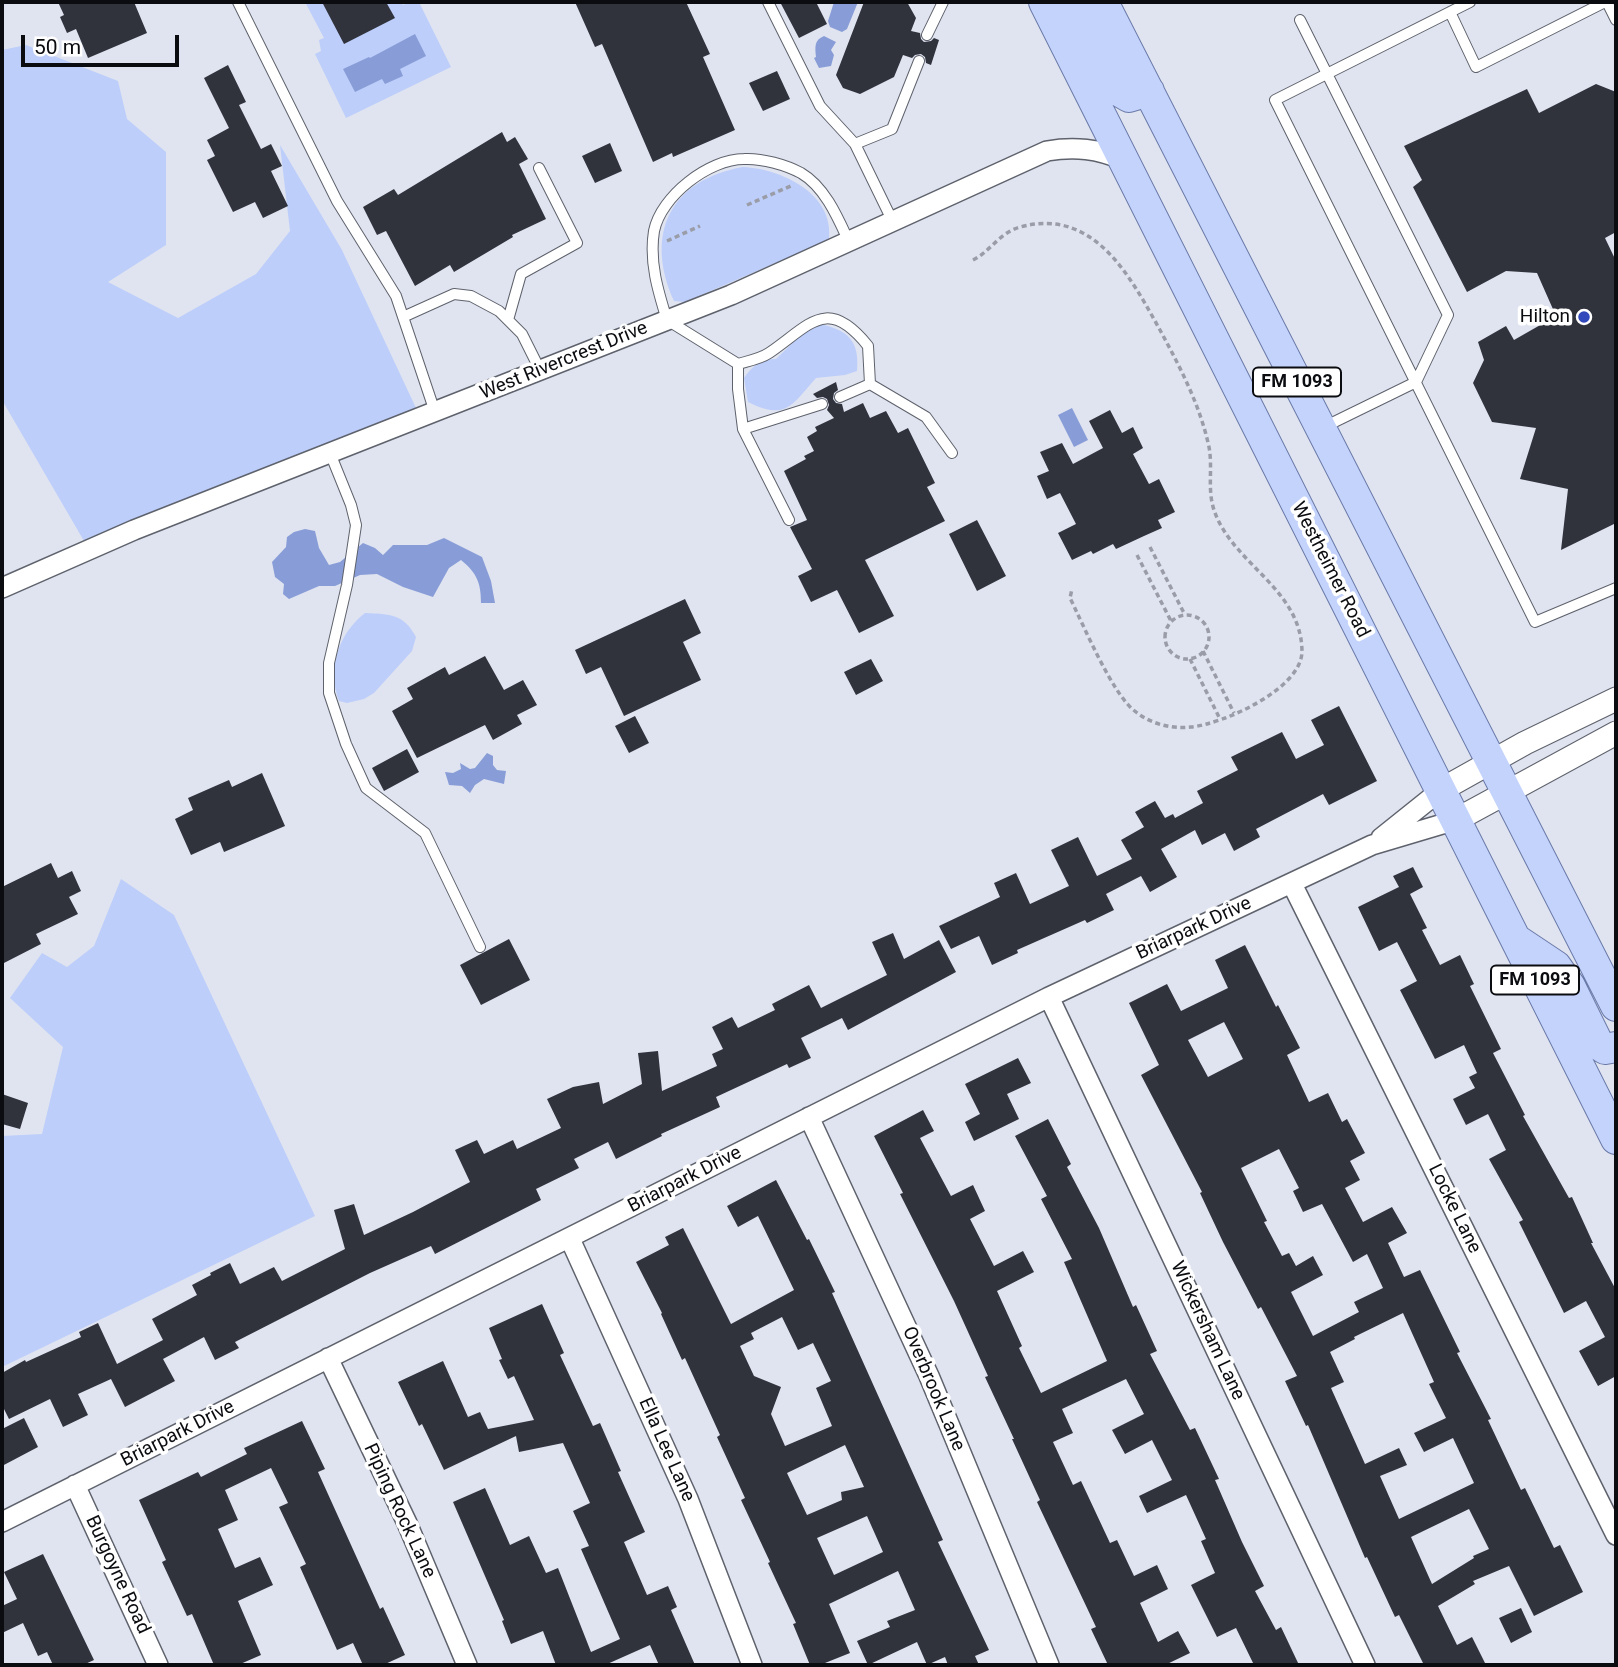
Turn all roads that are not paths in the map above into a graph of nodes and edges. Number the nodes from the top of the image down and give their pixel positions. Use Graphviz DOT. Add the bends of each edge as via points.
graph roads {
  1 [pos="239,2"];
  2 [pos="768,2"];
  3 [pos="943,2"];
  4 [pos="1044,2"];
  5 [pos="1071,2"];
  6 [pos="1103,2"];
  7 [pos="1470,2"];
  8 [pos="1606,2"];
  9 [pos="1450,12"];
  10 [pos="1300,20"];
  11 [pos="1616,20"];
  12 [pos="927,36"];
  13 [pos="919,61"];
  14 [pos="1327,74"];
  15 [pos="1149,91"];
  16 [pos="855,144"];
  17 [pos="1124,160"];
  18 [pos="540,168"];
  19 [pos="893,223"];
  20 [pos="849,242"];
  21 [pos="403,317"];
  22 [pos="508,320"];
  23 [pos="667,320"];
  24 [pos="738,364"];
  25 [pos="540,370"];
  26 [pos="1416,382"];
  27 [pos="870,384"];
  28 [pos="840,397"];
  29 [pos="822,404"];
  30 [pos="435,412"];
  31 [pos="743,429"];
  32 [pos="1321,429"];
  33 [pos="330,453"];
  34 [pos="952,453"];
  35 [pos="789,520"];
  36 [pos="2,588"];
  37 [pos="1616,588"];
  38 [pos="1616,699"];
  39 [pos="1616,733"];
  40 [pos="1491,761"];
  41 [pos="1441,790"];
  42 [pos="1507,793"];
  43 [pos="1456,820"];
  44 [pos="1372,845"];
  45 [pos="1292,884"];
  46 [pos="1514,937"];
  47 [pos="480,947"];
  48 [pos="1049,997"];
  49 [pos="1616,1006"];
  50 [pos="1616,1047"];
  51 [pos="809,1117"];
  52 [pos="1616,1139"];
  53 [pos="570,1239"];
  54 [pos="328,1358"];
  55 [pos="75,1485"];
  56 [pos="2,1522"];
  57 [pos="1616,1535"];
  58 [pos="158,1665"];
  59 [pos="467,1665"];
  60 [pos="752,1665"];
  61 [pos="1049,1665"];
  62 [pos="1365,1665"];
  1 -- 21 [label="lane" via="337,201 396,296"];
  2 -- 16 [label="lane" via="820,106"];
  3 -- 12 [label="lane"];
  4 -- 17 [label="main road, Westheimer Road / FM 1093"];
  5 -- 15 [label="main road" via="1117,90 1129,97"];
  6 -- 15 [label="main road, FM 1093"];
  7 -- 9 [label="lane"];
  8 -- 9 [label="lane" via="1476,67"];
  8 -- 11 [label="lane"];
  9 -- 14 [label="lane"];
  10 -- 14 [label="lane"];
  13 -- 16 [label="lane" via="892,129"];
  14 -- 26 [label="lane" via="1448,315"];
  14 -- 26 [label="lane" via="1275,100"];
  15 -- 32 [label="main road, FM 1093"];
  16 -- 19 [label="lane"];
  17 -- 19 [label="street, West Rivercrest Drive" via="1086,148 1047,151"];
  17 -- 41 [label="main road, Westheimer Road / FM 1093"];
  18 -- 22 [label="lane" via="577,243 521,274"];
  19 -- 20 [label="street, West Rivercrest Drive"];
  20 -- 23 [label="street, West Rivercrest Drive"];
  20 -- 23 [label="lane" via="815,183 801,173 742,158 710,168 683,185 655,228 652,256"];
  21 -- 22 [label="lane" via="454,294 471,296"];
  21 -- 30 [label="lane"];
  22 -- 25 [label="lane" via="522,334"];
  23 -- 24 [label="lane"];
  23 -- 25 [label="street, West Rivercrest Drive"];
  24 -- 27 [label="lane" via="766,355 815,320 830,317 847,325 868,346"];
  24 -- 31 [label="lane"];
  25 -- 30 [label="street, West Rivercrest Drive"];
  26 -- 32 [label="lane"];
  26 -- 37 [label="lane" via="1535,622"];
  27 -- 28 [label="lane"];
  27 -- 34 [label="lane" via="926,416"];
  29 -- 31 [label="lane"];
  30 -- 33 [label="street, West Rivercrest Drive"];
  31 -- 35 [label="lane"];
  32 -- 40 [label="main road, FM 1093"];
  33 -- 36 [label="street, West Rivercrest Drive"];
  33 -- 47 [label="lane" via="356,524 332,641 329,693 366,788 425,833"];
  38 -- 40 [label="street, Briarpark Drive"];
  39 -- 42 [label="street, Briarpark Drive"];
  40 -- 41 [label="street, Briarpark Drive"];
  40 -- 42 [label="main road, FM 1093"];
  41 -- 43 [label="main road, Westheimer Road / FM 1093"];
  41 -- 44 [label="street, Briarpark Drive"];
  42 -- 43 [label="street, Briarpark Drive"];
  42 -- 49 [label="main road, FM 1093"];
  43 -- 44 [label="street, Briarpark Drive"];
  43 -- 46 [label="main road, Westheimer Road / FM 1093"];
  44 -- 45 [label="street, Briarpark Drive"];
  45 -- 48 [label="street, Briarpark Drive"];
  45 -- 57 [label="street, Locke Lane"];
  46 -- 50 [label="main road" via="1556,966 1599,1045"];
  46 -- 52 [label="main road, Westheimer Road / FM 1093"];
  48 -- 51 [label="street, Briarpark Drive"];
  48 -- 62 [label="street, Wickersham Lane"];
  51 -- 53 [label="street, Briarpark Drive"];
  51 -- 61 [label="street, Overbrook Lane" via="929,1376"];
  53 -- 54 [label="street, Briarpark Drive"];
  53 -- 60 [label="street, Ella Lee Lane" via="688,1499"];
  54 -- 55 [label="street, Briarpark Drive"];
  54 -- 59 [label="street, Piping Rock Lane" via="407,1523"];
  55 -- 56 [label="street, Briarpark Drive"];
  55 -- 58 [label="street, Burgoyne Road"];
}
